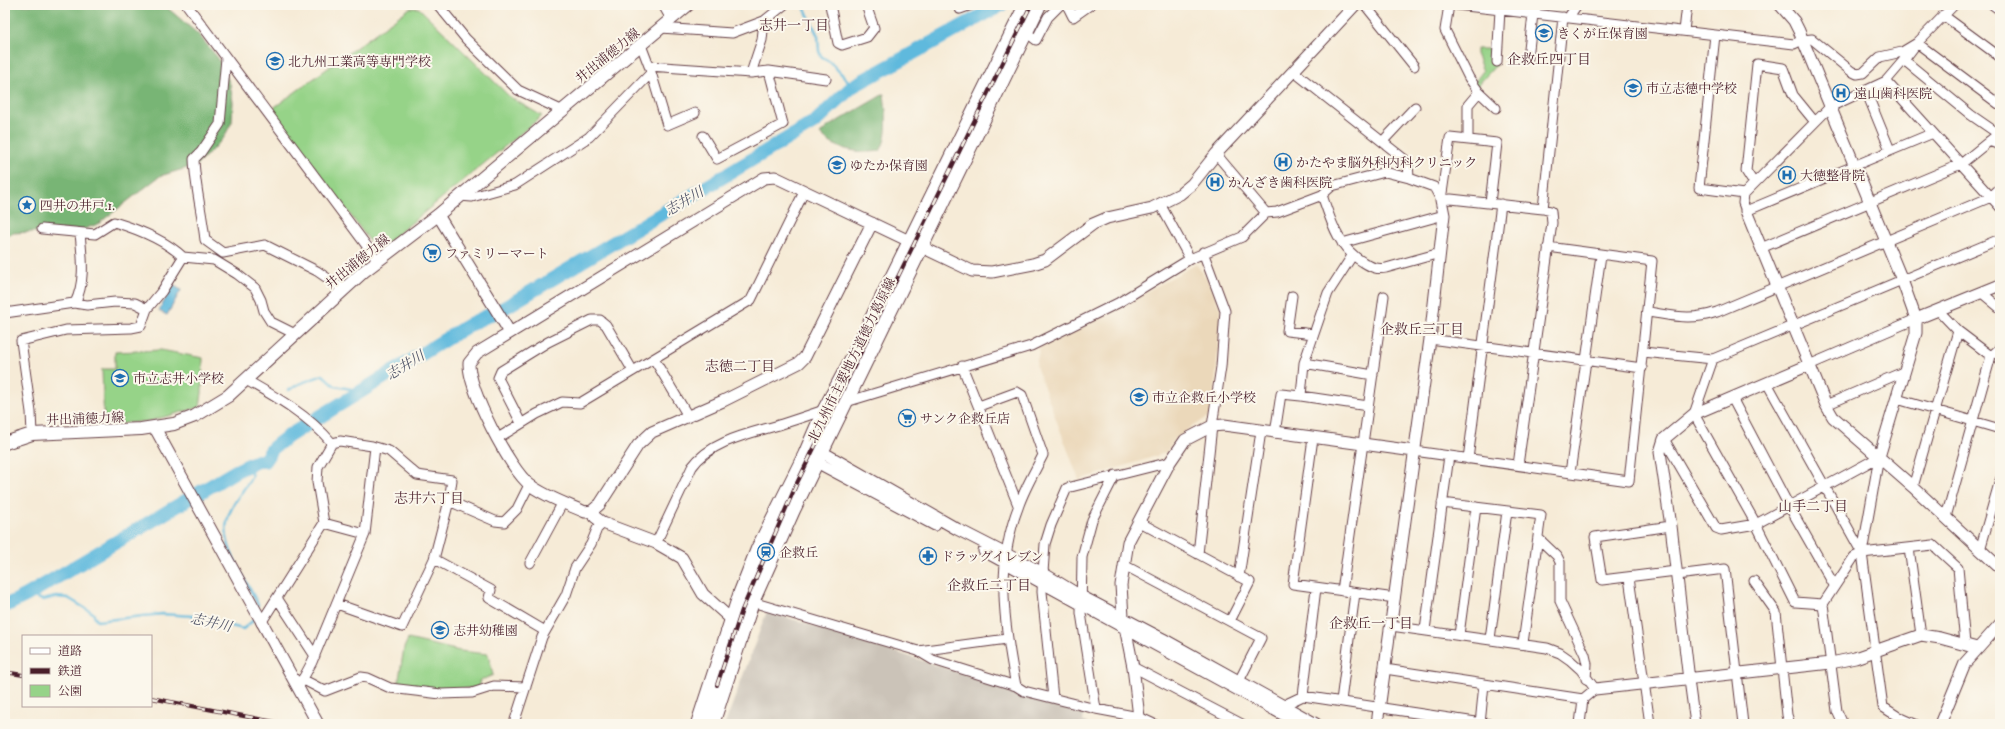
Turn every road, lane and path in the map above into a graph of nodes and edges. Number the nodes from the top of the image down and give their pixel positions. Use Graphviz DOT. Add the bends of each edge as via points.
graph roads {
  1 [pos="187,5"];
  2 [pos="438,5"];
  3 [pos="663,5"];
  4 [pos="688,5"];
  5 [pos="784,5"];
  6 [pos="830,5"];
  7 [pos="866,5"];
  8 [pos="958,5"];
  9 [pos="971,5"];
  10 [pos="1026,5"];
  11 [pos="1039,5"];
  12 [pos="1060,5"];
  13 [pos="1067,5"];
  14 [pos="1090,5"];
  15 [pos="1355,5"];
  16 [pos="1365,5"];
  17 [pos="1449,5"];
  18 [pos="1457,5"];
  19 [pos="1577,5"];
  20 [pos="1687,5"];
  21 [pos="1780,5"];
  22 [pos="1954,5"];
  23 [pos="1993,5"];
  24 [pos="1504,9"];
  25 [pos="2000,10"];
  26 [pos="1533,14"];
  27 [pos="1944,15"];
  28 [pos="1565,18"];
  29 [pos="670,19"];
  30 [pos="764,21"];
  31 [pos="661,28"];
  32 [pos="1021,28"];
  33 [pos="1684,31"];
  34 [pos="1716,35"];
  35 [pos="1802,40"];
  36 [pos="1917,43"];
  37 [pos="641,46"];
  38 [pos="2000,57"];
  39 [pos="226,58"];
  40 [pos="1528,58"];
  41 [pos="1904,60"];
  42 [pos="1496,62"];
  43 [pos="1414,66"];
  44 [pos="650,70"];
  45 [pos="769,71"];
  46 [pos="1293,71"];
  47 [pos="751,73"];
  48 [pos="826,80"];
  49 [pos="1886,81"];
  50 [pos="1866,91"];
  51 [pos="1479,92"];
  52 [pos="2000,105"];
  53 [pos="1415,107"];
  54 [pos="1830,107"];
  55 [pos="1496,108"];
  56 [pos="561,110"];
  57 [pos="695,113"];
  58 [pos="1815,122"];
  59 [pos="1933,133"];
  60 [pos="1999,134"];
  61 [pos="703,136"];
  62 [pos="1468,140"];
  63 [pos="1383,141"];
  64 [pos="1989,141"];
  65 [pos="2000,145"];
  66 [pos="1890,150"];
  67 [pos="1216,154"];
  68 [pos="1961,164"];
  69 [pos="1854,165"];
  70 [pos="1409,178"];
  71 [pos="1756,182"];
  72 [pos="2000,188"];
  73 [pos="804,192"];
  74 [pos="1744,194"];
  75 [pos="1322,195"];
  76 [pos="460,196"];
  77 [pos="1991,197"];
  78 [pos="1441,200"];
  79 [pos="1870,201"];
  80 [pos="1490,203"];
  81 [pos="1160,204"];
  82 [pos="1501,204"];
  83 [pos="2000,207"];
  84 [pos="1542,210"];
  85 [pos="1746,211"];
  86 [pos="1266,213"];
  87 [pos="438,215"];
  88 [pos="1444,215"];
  89 [pos="872,223"];
  90 [pos="42,229"];
  91 [pos="80,233"];
  92 [pos="2000,239"];
  93 [pos="1887,241"];
  94 [pos="1342,243"];
  95 [pos="915,244"];
  96 [pos="1548,247"];
  97 [pos="1761,248"];
  98 [pos="1203,252"];
  99 [pos="1440,253"];
  100 [pos="1601,255"];
  101 [pos="183,256"];
  102 [pos="1352,256"];
  103 [pos="1190,259"];
  104 [pos="378,261"];
  105 [pos="1902,280"];
  106 [pos="2000,285"];
  107 [pos="1776,286"];
  108 [pos="343,289"];
  109 [pos="1982,293"];
  110 [pos="1292,296"];
  111 [pos="1384,296"];
  112 [pos="75,303"];
  113 [pos="2000,308"];
  114 [pos="147,309"];
  115 [pos="1938,310"];
  116 [pos="1648,312"];
  117 [pos="5,313"];
  118 [pos="1916,319"];
  119 [pos="1792,325"];
  120 [pos="509,331"];
  121 [pos="1958,332"];
  122 [pos="295,334"];
  123 [pos="1314,334"];
  124 [pos="1430,339"];
  125 [pos="1482,346"];
  126 [pos="2000,348"];
  127 [pos="1643,352"];
  128 [pos="1533,353"];
  129 [pos="1991,356"];
  130 [pos="654,359"];
  131 [pos="1713,359"];
  132 [pos="1586,360"];
  133 [pos="1304,363"];
  134 [pos="1809,365"];
  135 [pos="962,366"];
  136 [pos="1642,368"];
  137 [pos="633,371"];
  138 [pos="1903,372"];
  139 [pos="1373,375"];
  140 [pos="246,380"];
  141 [pos="1767,383"];
  142 [pos="1301,396"];
  143 [pos="1732,398"];
  144 [pos="1896,399"];
  145 [pos="846,402"];
  146 [pos="1826,405"];
  147 [pos="979,406"];
  148 [pos="1368,406"];
  149 [pos="1935,410"];
  150 [pos="824,411"];
  151 [pos="1694,414"];
  152 [pos="688,416"];
  153 [pos="1974,421"];
  154 [pos="521,423"];
  155 [pos="1212,426"];
  156 [pos="155,428"];
  157 [pos="2000,429"];
  158 [pos="1261,431"];
  159 [pos="1275,433"];
  160 [pos="32,434"];
  161 [pos="498,438"];
  162 [pos="1313,438"];
  163 [pos="1664,440"];
  164 [pos="5,443"];
  165 [pos="332,443"];
  166 [pos="1363,444"];
  167 [pos="375,447"];
  168 [pos="1414,451"];
  169 [pos="813,454"];
  170 [pos="1448,456"];
  171 [pos="1879,457"];
  172 [pos="1468,459"];
  173 [pos="1170,462"];
  174 [pos="1518,465"];
  175 [pos="1570,473"];
  176 [pos="1115,475"];
  177 [pos="2000,480"];
  178 [pos="530,485"];
  179 [pos="1824,487"];
  180 [pos="1913,487"];
  181 [pos="449,501"];
  182 [pos="562,502"];
  183 [pos="1442,503"];
  184 [pos="1018,505"];
  185 [pos="1789,506"];
  186 [pos="1476,507"];
  187 [pos="592,511"];
  188 [pos="1507,511"];
  189 [pos="1946,517"];
  190 [pos="1139,522"];
  191 [pos="324,523"];
  192 [pos="603,523"];
  193 [pos="1756,524"];
  194 [pos="1671,526"];
  195 [pos="366,534"];
  196 [pos="1538,538"];
  197 [pos="656,543"];
  198 [pos="1909,548"];
  199 [pos="1980,550"];
  200 [pos="1862,553"];
  201 [pos="1198,554"];
  202 [pos="1005,558"];
  203 [pos="434,559"];
  204 [pos="530,563"];
  205 [pos="1124,565"];
  206 [pos="2000,568"];
  207 [pos="1676,573"];
  208 [pos="1239,577"];
  209 [pos="1043,578"];
  210 [pos="1629,578"];
  211 [pos="1754,582"];
  212 [pos="1834,585"];
  213 [pos="1316,588"];
  214 [pos="1342,591"];
  215 [pos="1355,593"];
  216 [pos="277,598"];
  217 [pos="1394,598"];
  218 [pos="1082,601"];
  219 [pos="752,602"];
  220 [pos="337,604"];
  221 [pos="1823,604"];
  222 [pos="732,620"];
  223 [pos="1230,621"];
  224 [pos="261,622"];
  225 [pos="1124,622"];
  226 [pos="2000,624"];
  227 [pos="1391,626"];
  228 [pos="1425,630"];
  229 [pos="545,631"];
  230 [pos="1459,635"];
  231 [pos="1921,636"];
  232 [pos="1007,639"];
  233 [pos="1490,639"];
  234 [pos="1523,643"];
  235 [pos="1965,644"];
  236 [pos="1977,648"];
  237 [pos="1876,650"];
  238 [pos="918,651"];
  239 [pos="315,656"];
  240 [pos="1831,663"];
  241 [pos="1133,667"];
  242 [pos="1783,668"];
  243 [pos="1385,669"];
  244 [pos="1737,674"];
  245 [pos="1586,679"];
  246 [pos="1689,680"];
  247 [pos="1239,681"];
  248 [pos="300,683"];
  249 [pos="1484,684"];
  250 [pos="1643,685"];
  251 [pos="1016,686"];
  252 [pos="526,687"];
  253 [pos="1594,689"];
  254 [pos="1303,696"];
  255 [pos="1053,698"];
  256 [pos="1583,699"];
  257 [pos="1341,701"];
  258 [pos="1284,705"];
  259 [pos="1379,708"];
  260 [pos="1096,709"];
  261 [pos="516,720"];
  262 [pos="1139,720"];
  263 [pos="1895,720"];
  264 [pos="1480,723"];
  265 [pos="318,724"];
  266 [pos="698,724"];
  267 [pos="712,724"];
  268 [pos="1154,724"];
  269 [pos="1242,724"];
  270 [pos="1301,724"];
  271 [pos="1316,724"];
  272 [pos="1377,724"];
  273 [pos="1490,724"];
  274 [pos="1580,724"];
  275 [pos="1650,724"];
  276 [pos="1695,724"];
  277 [pos="1743,724"];
  278 [pos="1790,724"];
  279 [pos="1843,724"];
  280 [pos="1915,724"];
  281 [pos="1940,724"];
  1 -- 39 [label="street"];
  2 -- 56 [label="street" via="466,39 518,90"];
  3 -- 29 [label="street"];
  4 -- 29 [label="main road, 井出浦徳力線"];
  5 -- 30 [label="street"];
  6 -- 7 [label="street" via="838,43 842,45 867,37 874,28"];
  8 -- 9 [label="street" via="960,9"];
  10 -- 32 [label="main road, 北九州市主要地方道徳力葛原線"];
  11 -- 32 [label="main road, 北九州市主要地方道徳力葛原線"];
  12 -- 32 [label="street" via="1048,17 1036,40"];
  13 -- 14 [label="street" via="1073,17"];
  15 -- 46 [label="street"];
  16 -- 43 [label="street"];
  17 -- 51 [label="street" via="1445,30 1469,78"];
  18 -- 24 [label="street"];
  19 -- 28 [label="street"];
  20 -- 33 [label="street"];
  21 -- 35 [label="street" via="1794,21"];
  22 -- 27 [label="street"];
  23 -- 25 [label="street"];
  24 -- 26 [label="street"];
  24 -- 42 [label="street"];
  26 -- 28 [label="street"];
  26 -- 40 [label="street"];
  27 -- 36 [label="street"];
  27 -- 38 [label="street"];
  28 -- 33 [label="street"];
  28 -- 84 [label="street"];
  29 -- 31 [label="main road, 井出浦徳力線"];
  30 -- 31 [label="street" via="732,33"];
  30 -- 47 [label="street" via="762,40"];
  31 -- 37 [label="main road, 井出浦徳力線"];
  32 -- 95 [label="main road, 北九州市主要地方道徳力葛原線"];
  33 -- 34 [label="street"];
  34 -- 35 [label="street" via="1794,44"];
  34 -- 74 [label="street" via="1700,188"];
  35 -- 36 [label="street" via="1812,39 1851,72 1857,74 1880,57 1902,52"];
  35 -- 54 [label="street"];
  36 -- 41 [label="street"];
  36 -- 52 [label="street"];
  37 -- 44 [label="street"];
  37 -- 56 [label="main road, 井出浦徳力線"];
  39 -- 104 [label="street"];
  39 -- 108 [label="street" via="220,124 194,159 205,240 222,253 265,245 317,271"];
  41 -- 49 [label="street"];
  41 -- 60 [label="street" via="1971,115"];
  44 -- 47 [label="street"];
  44 -- 57 [label="street" via="667,125"];
  44 -- 76 [label="street" via="589,137 516,185 472,197"];
  45 -- 47 [label="street"];
  45 -- 48 [label="street"];
  45 -- 61 [label="street" via="783,124 717,159"];
  46 -- 63 [label="street"];
  46 -- 67 [label="street"];
  49 -- 50 [label="street"];
  49 -- 59 [label="street"];
  50 -- 54 [label="street"];
  50 -- 66 [label="street"];
  51 -- 55 [label="street"];
  51 -- 62 [label="street" via="1468,104"];
  53 -- 63 [label="street"];
  54 -- 58 [label="street"];
  54 -- 69 [label="street"];
  56 -- 76 [label="main road, 井出浦徳力線"];
  58 -- 71 [label="street"];
  58 -- 71 [label="street" via="1793,95 1783,68 1757,64 1746,170 1750,179"];
  59 -- 66 [label="street"];
  59 -- 68 [label="street"];
  60 -- 64 [label="street"];
  62 -- 78 [label="street" via="1450,138"];
  62 -- 80 [label="street" via="1497,143"];
  63 -- 70 [label="street" via="1408,162"];
  64 -- 65 [label="street"];
  64 -- 68 [label="street"];
  66 -- 69 [label="street"];
  67 -- 81 [label="street" via="1192,184 1180,194"];
  67 -- 86 [label="street"];
  68 -- 77 [label="street"];
  68 -- 79 [label="street"];
  69 -- 79 [label="street"];
  69 -- 85 [label="street"];
  70 -- 75 [label="street" via="1385,172 1332,186"];
  70 -- 78 [label="street" via="1434,187"];
  71 -- 74 [label="street"];
  72 -- 77 [label="street"];
  73 -- 89 [label="street"];
  73 -- 120 [label="street" via="774,177 764,178"];
  73 -- 130 [label="street" via="751,300"];
  74 -- 85 [label="street" via="1742,202"];
  75 -- 86 [label="street" via="1277,212"];
  75 -- 94 [label="street" via="1332,225"];
  76 -- 87 [label="main road, 井出浦徳力線"];
  77 -- 83 [label="street"];
  77 -- 93 [label="street"];
  78 -- 80 [label="street" via="1451,198"];
  78 -- 88 [label="street"];
  79 -- 93 [label="street"];
  79 -- 97 [label="street"];
  80 -- 82 [label="street"];
  81 -- 95 [label="street" via="1106,218 1093,224 1044,260 992,272 972,271"];
  81 -- 103 [label="street"];
  82 -- 84 [label="street"];
  82 -- 125 [label="street"];
  84 -- 96 [label="street" via="1552,213"];
  85 -- 97 [label="street"];
  86 -- 98 [label="street" via="1242,237"];
  87 -- 104 [label="main road, 井出浦徳力線"];
  87 -- 120 [label="street"];
  88 -- 94 [label="street"];
  88 -- 99 [label="street"];
  89 -- 95 [label="street"];
  89 -- 152 [label="street" via="805,357 795,365"];
  90 -- 91 [label="street"];
  91 -- 101 [label="street" via="95,234 114,222 159,241"];
  91 -- 112 [label="street" via="83,271 81,289"];
  92 -- 105 [label="street"];
  93 -- 105 [label="street"];
  93 -- 107 [label="street"];
  94 -- 102 [label="street"];
  95 -- 145 [label="main road, 北九州市主要地方道徳力葛原線"];
  95 -- 150 [label="main road, 北九州市主要地方道徳力葛原線"];
  96 -- 100 [label="street"];
  96 -- 128 [label="street"];
  97 -- 107 [label="street"];
  98 -- 103 [label="street"];
  98 -- 155 [label="street" via="1225,311 1222,367"];
  99 -- 102 [label="street" via="1382,269 1369,266"];
  99 -- 124 [label="street"];
  100 -- 116 [label="street" via="1652,262"];
  100 -- 132 [label="street"];
  101 -- 114 [label="street" via="162,291"];
  101 -- 122 [label="street" via="214,260 237,274 255,288 271,322"];
  102 -- 123 [label="street" via="1328,293"];
  103 -- 135 [label="street" via="1118,303 1031,346"];
  104 -- 108 [label="main road, 井出浦徳力線"];
  105 -- 118 [label="street"];
  105 -- 119 [label="street"];
  106 -- 109 [label="street"];
  107 -- 116 [label="street" via="1701,317"];
  107 -- 119 [label="street"];
  108 -- 122 [label="main road, 井出浦徳力線"];
  109 -- 113 [label="street"];
  109 -- 115 [label="street"];
  110 -- 123 [label="street" via="1287,331"];
  111 -- 139 [label="street"];
  112 -- 114 [label="street" via="135,303"];
  112 -- 117 [label="street"];
  114 -- 160 [label="street" via="142,326 66,330 21,341"];
  115 -- 118 [label="street"];
  115 -- 121 [label="street"];
  116 -- 127 [label="street"];
  118 -- 134 [label="street"];
  118 -- 138 [label="street" via="1916,333"];
  119 -- 131 [label="street"];
  119 -- 134 [label="street"];
  120 -- 161 [label="street" via="477,353 469,363 477,395"];
  121 -- 129 [label="street"];
  121 -- 149 [label="street"];
  122 -- 140 [label="main road, 井出浦徳力線"];
  123 -- 133 [label="street"];
  124 -- 125 [label="street"];
  124 -- 168 [label="street"];
  125 -- 128 [label="street"];
  125 -- 172 [label="street"];
  126 -- 129 [label="street"];
  127 -- 131 [label="street"];
  127 -- 136 [label="street"];
  128 -- 132 [label="street"];
  128 -- 174 [label="street"];
  129 -- 153 [label="street"];
  130 -- 137 [label="street"];
  130 -- 152 [label="street"];
  131 -- 151 [label="street"];
  132 -- 136 [label="street"];
  132 -- 175 [label="street"];
  133 -- 139 [label="street"];
  133 -- 142 [label="street"];
  134 -- 141 [label="street"];
  134 -- 146 [label="street"];
  135 -- 145 [label="street"];
  135 -- 147 [label="street"];
  136 -- 175 [label="street" via="1629,481"];
  137 -- 154 [label="street" via="580,403 562,402"];
  137 -- 154 [label="street" via="606,325 600,320 592,320 548,342 501,371 498,378"];
  138 -- 144 [label="street"];
  138 -- 146 [label="street"];
  139 -- 148 [label="street"];
  140 -- 156 [label="main road, 井出浦徳力線" via="228,396 195,416"];
  140 -- 165 [label="street" via="295,409 319,428"];
  141 -- 143 [label="street"];
  141 -- 179 [label="street"];
  142 -- 148 [label="street"];
  142 -- 159 [label="street" via="1281,394"];
  143 -- 151 [label="street"];
  143 -- 185 [label="street"];
  144 -- 149 [label="street"];
  144 -- 171 [label="street"];
  145 -- 150 [label="street"];
  145 -- 169 [label="main road, 北九州市主要地方道徳力葛原線"];
  146 -- 171 [label="street" via="1839,424"];
  147 -- 184 [label="street"];
  147 -- 184 [label="street" via="1014,392 1022,395 1043,455"];
  148 -- 166 [label="street"];
  149 -- 153 [label="street"];
  149 -- 180 [label="street"];
  150 -- 169 [label="main road, 北九州市主要地方道徳力葛原線"];
  150 -- 197 [label="street" via="740,437 718,446 701,457 688,473"];
  151 -- 163 [label="street"];
  151 -- 193 [label="street"];
  152 -- 187 [label="street" via="644,438 600,504"];
  153 -- 157 [label="street"];
  153 -- 189 [label="street"];
  154 -- 161 [label="street"];
  155 -- 158 [label="street" via="1224,425"];
  155 -- 173 [label="street" via="1185,440"];
  155 -- 201 [label="street"];
  156 -- 160 [label="main road, 井出浦徳力線"];
  156 -- 224 [label="street"];
  158 -- 159 [label="street"];
  158 -- 208 [label="street"];
  159 -- 162 [label="street"];
  160 -- 164 [label="main road, 井出浦徳力線"];
  161 -- 178 [label="street" via="517,472"];
  162 -- 166 [label="street"];
  162 -- 213 [label="street" via="1293,584"];
  163 -- 193 [label="street" via="1716,528 1721,530"];
  163 -- 194 [label="street" via="1660,452"];
  165 -- 167 [label="street" via="340,441"];
  165 -- 191 [label="street" via="318,467 317,482"];
  166 -- 168 [label="street"];
  166 -- 214 [label="street"];
  167 -- 181 [label="street" via="389,451 417,475 452,480"];
  167 -- 195 [label="street"];
  168 -- 170 [label="street"];
  168 -- 217 [label="street"];
  169 -- 202 [label="street" via="957,529"];
  169 -- 219 [label="main road, 北九州市主要地方道徳力葛原線" via="793,510"];
  169 -- 222 [label="main road, 北九州市主要地方道徳力葛原線" via="758,549"];
  170 -- 172 [label="street"];
  170 -- 183 [label="street"];
  171 -- 179 [label="street"];
  171 -- 180 [label="street"];
  171 -- 200 [label="street"];
  172 -- 174 [label="street"];
  173 -- 176 [label="street"];
  173 -- 190 [label="street"];
  174 -- 175 [label="street"];
  176 -- 209 [label="street" via="1068,488 1045,544"];
  176 -- 218 [label="street" via="1092,520 1087,537 1082,558"];
  177 -- 199 [label="street"];
  178 -- 181 [label="street" via="517,509 504,522 495,521"];
  178 -- 182 [label="street"];
  179 -- 185 [label="street"];
  179 -- 200 [label="street"];
  180 -- 189 [label="street"];
  181 -- 203 [label="street"];
  182 -- 187 [label="street" via="585,512"];
  182 -- 204 [label="street"];
  183 -- 186 [label="street"];
  183 -- 228 [label="street"];
  184 -- 202 [label="street"];
  185 -- 193 [label="street"];
  185 -- 212 [label="street"];
  186 -- 188 [label="street"];
  186 -- 230 [label="street"];
  187 -- 192 [label="street"];
  188 -- 196 [label="street" via="1542,515"];
  188 -- 233 [label="street"];
  189 -- 199 [label="street"];
  190 -- 201 [label="street"];
  190 -- 205 [label="street" via="1128,542"];
  191 -- 195 [label="street"];
  191 -- 216 [label="street"];
  192 -- 197 [label="street"];
  192 -- 229 [label="street" via="575,568 566,595"];
  193 -- 221 [label="street" via="1795,602"];
  194 -- 207 [label="street"];
  194 -- 210 [label="street" via="1595,536 1602,580"];
  195 -- 220 [label="street"];
  196 -- 234 [label="street"];
  196 -- 245 [label="street" via="1558,556 1560,601 1585,655"];
  197 -- 222 [label="street" via="682,558 703,594"];
  198 -- 200 [label="street"];
  198 -- 231 [label="street"];
  198 -- 235 [label="street" via="1934,545 1958,568"];
  199 -- 206 [label="street"];
  200 -- 212 [label="street" via="1854,558"];
  200 -- 237 [label="street"];
  201 -- 208 [label="street"];
  202 -- 209 [label="street"];
  202 -- 232 [label="street" via="1003,583"];
  203 -- 220 [label="street" via="402,627"];
  203 -- 229 [label="street" via="491,590 489,598"];
  205 -- 223 [label="street"];
  205 -- 225 [label="street" via="1121,585"];
  207 -- 210 [label="street"];
  207 -- 244 [label="street" via="1725,569"];
  207 -- 246 [label="street"];
  208 -- 223 [label="street" via="1250,582"];
  209 -- 218 [label="street"];
  209 -- 255 [label="street" via="1042,592"];
  210 -- 250 [label="street"];
  211 -- 242 [label="street" via="1776,612"];
  212 -- 221 [label="street"];
  213 -- 214 [label="street"];
  213 -- 254 [label="street"];
  214 -- 215 [label="street"];
  215 -- 217 [label="street"];
  215 -- 257 [label="street"];
  216 -- 224 [label="street"];
  216 -- 239 [label="street"];
  217 -- 227 [label="street"];
  218 -- 225 [label="street"];
  218 -- 260 [label="street"];
  219 -- 238 [label="street"];
  219 -- 267 [label="main road, 北九州市主要地方道徳力葛原線"];
  220 -- 239 [label="street"];
  221 -- 240 [label="street"];
  222 -- 266 [label="main road, 北九州市主要地方道徳力葛原線"];
  223 -- 247 [label="street" via="1261,638"];
  224 -- 248 [label="street"];
  225 -- 241 [label="street"];
  225 -- 247 [label="street"];
  225 -- 270 [label="street" via="1159,648"];
  226 -- 236 [label="street"];
  227 -- 228 [label="street"];
  227 -- 243 [label="street"];
  228 -- 230 [label="street"];
  229 -- 252 [label="street"];
  230 -- 233 [label="street"];
  231 -- 235 [label="street"];
  231 -- 237 [label="street"];
  232 -- 238 [label="street"];
  232 -- 251 [label="street"];
  233 -- 234 [label="street"];
  234 -- 245 [label="street" via="1560,653 1581,670"];
  235 -- 236 [label="street"];
  236 -- 281 [label="street" via="1965,663"];
  237 -- 240 [label="street"];
  237 -- 263 [label="street" via="1883,707"];
  238 -- 251 [label="street" via="933,660"];
  239 -- 248 [label="street"];
  240 -- 242 [label="street"];
  240 -- 279 [label="street" via="1837,711"];
  241 -- 262 [label="street"];
  241 -- 269 [label="street"];
  242 -- 244 [label="street"];
  242 -- 278 [label="street"];
  243 -- 249 [label="street"];
  243 -- 259 [label="street"];
  244 -- 246 [label="street"];
  244 -- 277 [label="street"];
  245 -- 253 [label="street"];
  246 -- 250 [label="street"];
  246 -- 276 [label="street"];
  247 -- 258 [label="street"];
  248 -- 252 [label="street" via="325,691 361,677 390,688 441,694 472,693 494,686"];
  248 -- 265 [label="street"];
  249 -- 256 [label="street"];
  249 -- 264 [label="street"];
  250 -- 253 [label="street"];
  250 -- 275 [label="street"];
  251 -- 255 [label="street" via="1024,691"];
  252 -- 261 [label="street"];
  253 -- 256 [label="street"];
  254 -- 257 [label="street"];
  254 -- 258 [label="street"];
  255 -- 260 [label="street"];
  256 -- 274 [label="street"];
  257 -- 259 [label="street"];
  258 -- 271 [label="street"];
  259 -- 264 [label="street"];
  259 -- 272 [label="street"];
  260 -- 262 [label="street"];
  262 -- 268 [label="street"];
  263 -- 280 [label="street"];
  264 -- 273 [label="street"];
}
